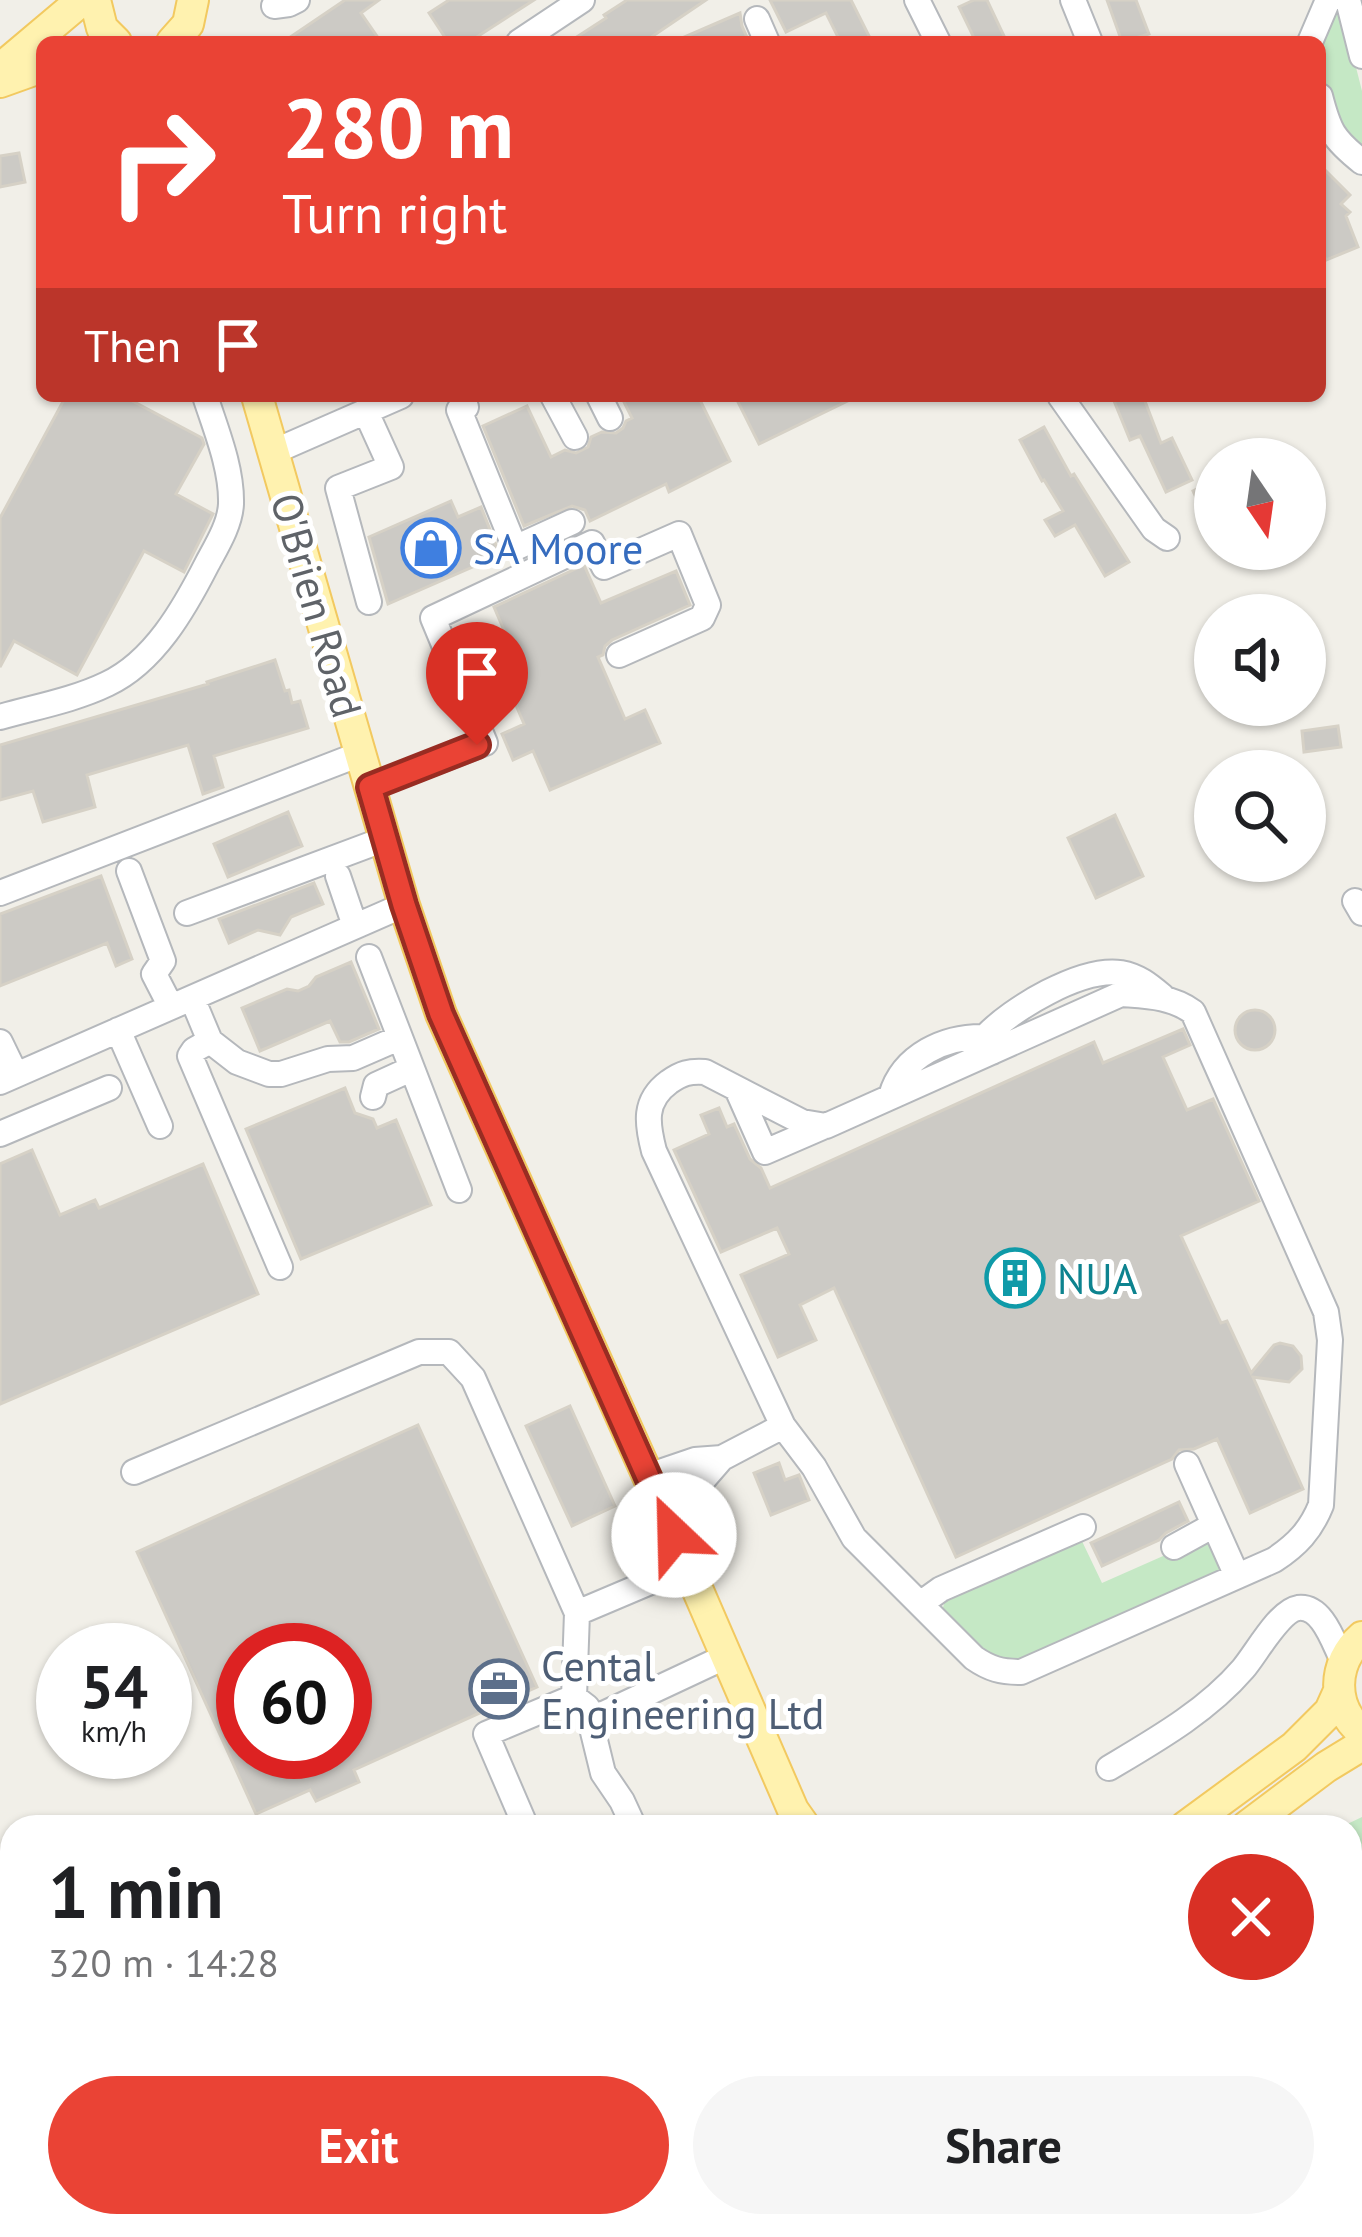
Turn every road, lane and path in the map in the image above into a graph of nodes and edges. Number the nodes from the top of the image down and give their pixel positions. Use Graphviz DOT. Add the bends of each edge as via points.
graph roads {
  1 [pos="82,0"];
  2 [pos="95,0"];
  3 [pos="582,0"];
  4 [pos="916,0"];
  5 [pos="1073,0"];
  6 [pos="1328,0"];
  7 [pos="1348,0"];
  8 [pos="196,4"];
  9 [pos="39,36"];
  10 [pos="111,36"];
  11 [pos="179,36"];
  12 [pos="528,36"];
  13 [pos="935,36"];
  14 [pos="1088,36"];
  15 [pos="1313,36"];
  16 [pos="36,39"];
  17 [pos="1362,56"];
  18 [pos="0,69"];
  19 [pos="36,69"];
  20 [pos="0,82"];
  21 [pos="1326,120"];
  22 [pos="1362,162"];
  23 [pos="207,402"];
  24 [pos="258,402"];
  25 [pos="388,402"];
  26 [pos="464,402"];
  27 [pos="556,402"];
  28 [pos="1064,402"];
  29 [pos="366,412"];
  30 [pos="575,437"];
  31 [pos="273,452"];
  32 [pos="572,522"];
  33 [pos="1167,538"];
  34 [pos="369,602"];
  35 [pos="619,655"];
  36 [pos="0,717"];
  37 [pos="360,754"];
  38 [pos="370,787"];
  39 [pos="385,839"];
  40 [pos="129,872"];
  41 [pos="338,876"];
  42 [pos="0,893"];
  43 [pos="404,905"];
  44 [pos="187,913"];
  45 [pos="355,926"];
  46 [pos="369,957"];
  47 [pos="182,1003"];
  48 [pos="118,1030"];
  49 [pos="399,1038"];
  50 [pos="210,1041"];
  51 [pos="0,1042"];
  52 [pos="411,1069"];
  53 [pos="8,1079"];
  54 [pos="109,1088"];
  55 [pos="737,1089"];
  56 [pos="373,1097"];
  57 [pos="827,1125"];
  58 [pos="160,1126"];
  59 [pos="0,1134"];
  60 [pos="459,1190"];
  61 [pos="280,1268"];
  62 [pos="783,1426"];
  63 [pos="1187,1464"];
  64 [pos="134,1472"];
  65 [pos="654,1490"];
  66 [pos="1214,1525"];
  67 [pos="1083,1527"];
  68 [pos="1174,1547"];
  69 [pos="688,1566"];
  70 [pos="1238,1576"];
  71 [pos="920,1604"];
  72 [pos="577,1613"];
  73 [pos="1351,1655"];
  74 [pos="727,1656"];
  75 [pos="574,1697"];
  76 [pos="598,1716"];
  77 [pos="1362,1732"];
  78 [pos="1362,1744"];
  79 [pos="1109,1768"];
  80 [pos="521,1815"];
  81 [pos="628,1815"];
  82 [pos="794,1815"];
  83 [pos="1201,1815"];
  84 [pos="1262,1815"];
  1 -- 9 [label="main road"];
  2 -- 10 [label="main road"];
  3 -- 12 [label="street"];
  4 -- 13 [label="street"];
  5 -- 14 [label="street"];
  6 -- 15 [label="street"];
  7 -- 17 [label="street"];
  8 -- 11 [label="main road"];
  16 -- 18 [label="main road"];
  19 -- 20 [label="main road"];
  21 -- 22 [label="street"];
  23 -- 36 [label="street" via="231,508 196,586 161,638 110,683"];
  24 -- 31 [label="main road, O'Brien Road"];
  25 -- 29 [label="street"];
  26 -- 32 [label="street" via="458,410 515,548"];
  27 -- 30 [label="street"];
  28 -- 33 [label="street"];
  29 -- 31 [label="street"];
  29 -- 34 [label="street" via="392,467 338,488"];
  31 -- 37 [label="main road, O'Brien Road"];
  35 -- 38 [label="street" via="702,618 708,605 679,534 604,567 592,543 433,618 484,743"];
  37 -- 38 [label="main road, O'Brien Road"];
  37 -- 42 [label="street"];
  38 -- 39 [label="main road, O'Brien Road"];
  39 -- 43 [label="main road, O'Brien Road"];
  39 -- 44 [label="street"];
  40 -- 47 [label="street" via="163,961 154,974"];
  41 -- 45 [label="street"];
  43 -- 45 [label="street"];
  43 -- 65 [label="main road, O'Brien Road" via="441,1014"];
  45 -- 47 [label="street"];
  46 -- 49 [label="street"];
  47 -- 48 [label="street"];
  47 -- 50 [label="street"];
  48 -- 53 [label="street"];
  48 -- 58 [label="street"];
  49 -- 50 [label="street" via="280,1074 237,1062"];
  49 -- 52 [label="street"];
  50 -- 61 [label="street" via="190,1056"];
  51 -- 53 [label="street"];
  52 -- 56 [label="street" via="376,1085"];
  52 -- 60 [label="street"];
  54 -- 59 [label="street"];
  55 -- 57 [label="street" via="802,1122"];
  55 -- 57 [label="street" via="765,1152"];
  55 -- 62 [label="street" via="687,1071 658,1090 648,1126"];
  57 -- 70 [label="street" via="988,1045 1121,994 1180,1002 1193,1012 1326,1312 1330,1340 1322,1504 1297,1544"];
  62 -- 65 [label="street" via="722,1458 702,1480"];
  62 -- 71 [label="street" via="854,1538"];
  63 -- 66 [label="street"];
  64 -- 72 [label="street" via="419,1352 449,1352 473,1378"];
  65 -- 69 [label="main road, O'Brien Road"];
  66 -- 68 [label="street"];
  66 -- 70 [label="street"];
  67 -- 71 [label="street"];
  69 -- 72 [label="street"];
  69 -- 74 [label="main road, O'Brien Road"];
  70 -- 71 [label="street" via="1021,1672 988,1668"];
  72 -- 75 [label="street"];
  73 -- 77 [label="main road" via="1344,1710"];
  73 -- 79 [label="street" via="1311,1610 1287,1613 1190,1717"];
  73 -- 83 [label="main road" via="1330,1711"];
  74 -- 76 [label="street"];
  74 -- 82 [label="main road, O'Brien Road"];
  75 -- 76 [label="street"];
  75 -- 80 [label="street" via="486,1734"];
  76 -- 81 [label="street" via="592,1728 603,1773"];
  78 -- 84 [label="main road"];
}
